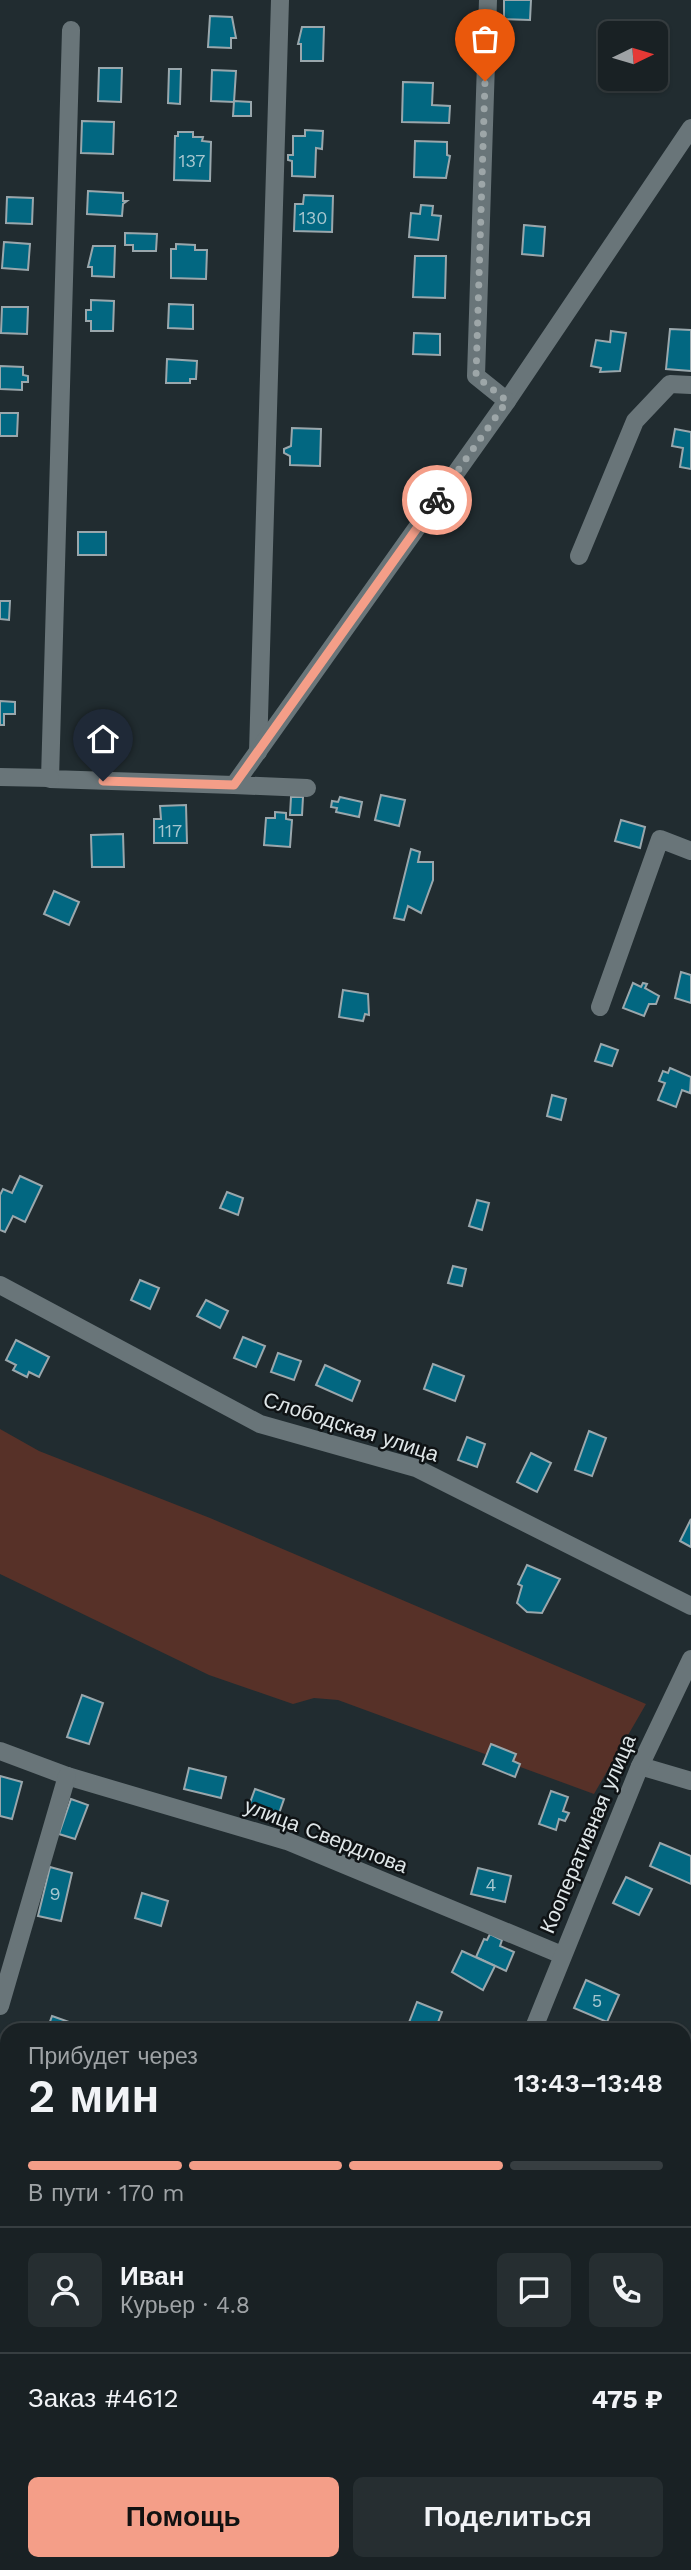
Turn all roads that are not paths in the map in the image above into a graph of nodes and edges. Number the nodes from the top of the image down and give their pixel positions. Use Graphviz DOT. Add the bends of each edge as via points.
graph roads {
  1 [pos="279,0"];
  2 [pos="488,0"];
  3 [pos="71,30"];
  4 [pos="691,128"];
  5 [pos="691,385"];
  6 [pos="507,401"];
  7 [pos="579,556"];
  8 [pos="258,752"];
  9 [pos="0,777"];
  10 [pos="50,778"];
  11 [pos="234,785"];
  12 [pos="307,788"];
  13 [pos="691,851"];
  14 [pos="600,1007"];
  15 [pos="0,1285"];
  16 [pos="691,1606"];
  17 [pos="691,1659"];
  18 [pos="0,1751"];
  19 [pos="640,1766"];
  20 [pos="67,1776"];
  21 [pos="691,1781"];
  22 [pos="562,1955"];
  23 [pos="0,2006"];
  24 [pos="536,2023"];
  1 -- 8 [label="street"];
  2 -- 6 [label="street" via="476,376"];
  3 -- 10 [label="street"];
  4 -- 6 [label="street"];
  5 -- 7 [label="street" via="670,384 635,421"];
  6 -- 8 [label="street"];
  8 -- 11 [label="street"];
  9 -- 10 [label="street"];
  10 -- 11 [label="street"];
  11 -- 12 [label="street"];
  13 -- 14 [label="street" via="660,839"];
  15 -- 16 [label="street, Слободская улица" via="260,1424 416,1468"];
  17 -- 19 [label="street, Кооперативная улица"];
  18 -- 20 [label="street, улица Свердлова"];
  19 -- 21 [label="street"];
  19 -- 22 [label="street, Кооперативная улица"];
  20 -- 22 [label="street, улица Свердлова" via="287,1840"];
  20 -- 23 [label="street"];
  22 -- 24 [label="street, Кооперативная улица"];
}
